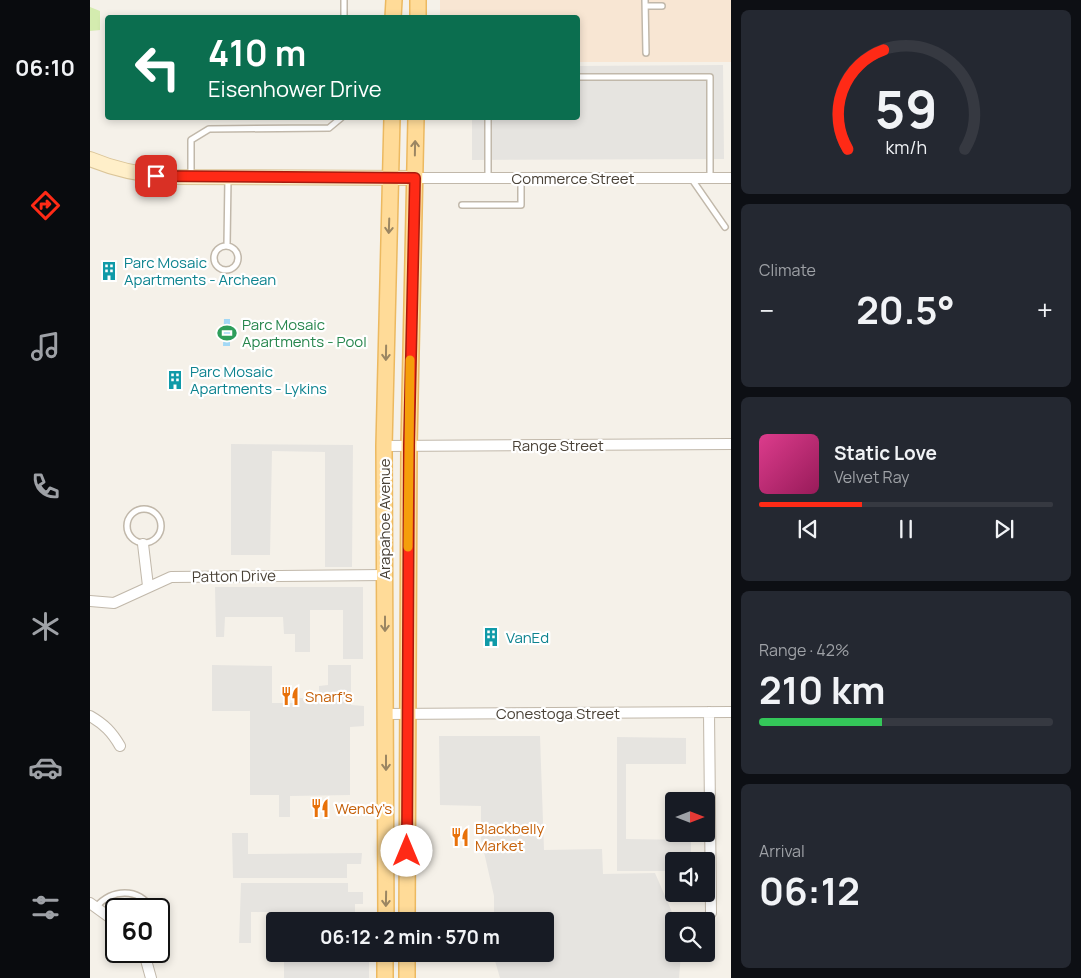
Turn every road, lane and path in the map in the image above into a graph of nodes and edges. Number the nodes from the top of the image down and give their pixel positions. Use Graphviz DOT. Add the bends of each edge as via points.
graph roads {
  1 [pos="344,0"];
  2 [pos="394,0"];
  3 [pos="418,0"];
  4 [pos="645,0"];
  5 [pos="646,6"];
  6 [pos="662,6"];
  7 [pos="344,15"];
  8 [pos="393,15"];
  9 [pos="418,15"];
  10 [pos="646,53"];
  11 [pos="580,77"];
  12 [pos="339,120"];
  13 [pos="392,120"];
  14 [pos="416,120"];
  15 [pos="488,120"];
  16 [pos="90,159"];
  17 [pos="191,177"];
  18 [pos="228,177"];
  19 [pos="390,178"];
  20 [pos="415,178"];
  21 [pos="488,178"];
  22 [pos="521,178"];
  23 [pos="691,178"];
  24 [pos="710,178"];
  25 [pos="731,178"];
  26 [pos="462,205"];
  27 [pos="725,227"];
  28 [pos="227,245"];
  29 [pos="731,444"];
  30 [pos="409,445"];
  31 [pos="384,446"];
  32 [pos="143,544"];
  33 [pos="384,575"];
  34 [pos="148,586"];
  35 [pos="90,601"];
  36 [pos="709,712"];
  37 [pos="731,712"];
  38 [pos="386,714"];
  39 [pos="407,714"];
  40 [pos="90,716"];
  41 [pos="120,746"];
  42 [pos="141,898"];
  43 [pos="93,905"];
  44 [pos="386,912"];
  45 [pos="407,912"];
  46 [pos="711,912"];
  47 [pos="105,914"];
  48 [pos="385,962"];
  49 [pos="407,962"];
  50 [pos="147,963"];
  51 [pos="152,978"];
  52 [pos="384,978"];
  53 [pos="407,978"];
  1 -- 7 [label="lane"];
  2 -- 8 [label="main road"];
  3 -- 9 [label="main road"];
  4 -- 5 [label="lane"];
  5 -- 6 [label="lane"];
  5 -- 10 [label="lane"];
  11 -- 24 [label="lane" via="710,77"];
  12 -- 17 [label="lane" via="329,128 209,129 191,140"];
  13 -- 19 [label="main road, Arapahoe Avenue"];
  20 -- 14 [label="main road, Arapahoe Avenue, one-way"];
  15 -- 21 [label="lane"];
  16 -- 17 [label="street" via="143,175"];
  17 -- 18 [label="street"];
  18 -- 19 [label="street"];
  18 -- 28 [label="lane"];
  19 -- 20 [label="street"];
  19 -- 31 [label="main road, Arapahoe Avenue, one-way"];
  20 -- 21 [label="street, Commerce Street"];
  20 -- 30 [label="main road, Arapahoe Avenue"];
  21 -- 22 [label="street, Commerce Street"];
  22 -- 23 [label="street, Commerce Street"];
  22 -- 26 [label="lane" via="521,205"];
  23 -- 24 [label="street, Commerce Street"];
  23 -- 27 [label="lane"];
  24 -- 25 [label="street, Commerce Street"];
  28 -- 28 [label="lane" via="237,251 239,259 232,269 225,270 215,263 214,255"];
  29 -- 30 [label="street, Range Street"];
  30 -- 31 [label="street, Range Street"];
  30 -- 39 [label="main road, Arapahoe Avenue"];
  31 -- 33 [label="main road, Arapahoe Avenue"];
  32 -- 32 [label="lane" via="158,538 161,527 155,513 145,509 133,512 127,522 128,534"];
  32 -- 34 [label="street"];
  33 -- 34 [label="street, Patton Drive" via="171,577"];
  33 -- 38 [label="main road, Arapahoe Avenue, one-way"];
  34 -- 35 [label="street, Patton Drive" via="114,603"];
  36 -- 37 [label="street, Conestoga Street"];
  36 -- 39 [label="street, Conestoga Street"];
  36 -- 46 [label="street"];
  38 -- 39 [label="street, Conestoga Street"];
  38 -- 44 [label="main road, Arapahoe Avenue, one-way"];
  39 -- 45 [label="main road, Arapahoe Avenue"];
  40 -- 41 [label="street" via="102,723"];
  42 -- 43 [label="lane" via="134,893 117,892"];
  43 -- 47 [label="street"];
  48 -- 52 [label="main road"];
  49 -- 53 [label="main road"];
  50 -- 51 [label="street"];
}
